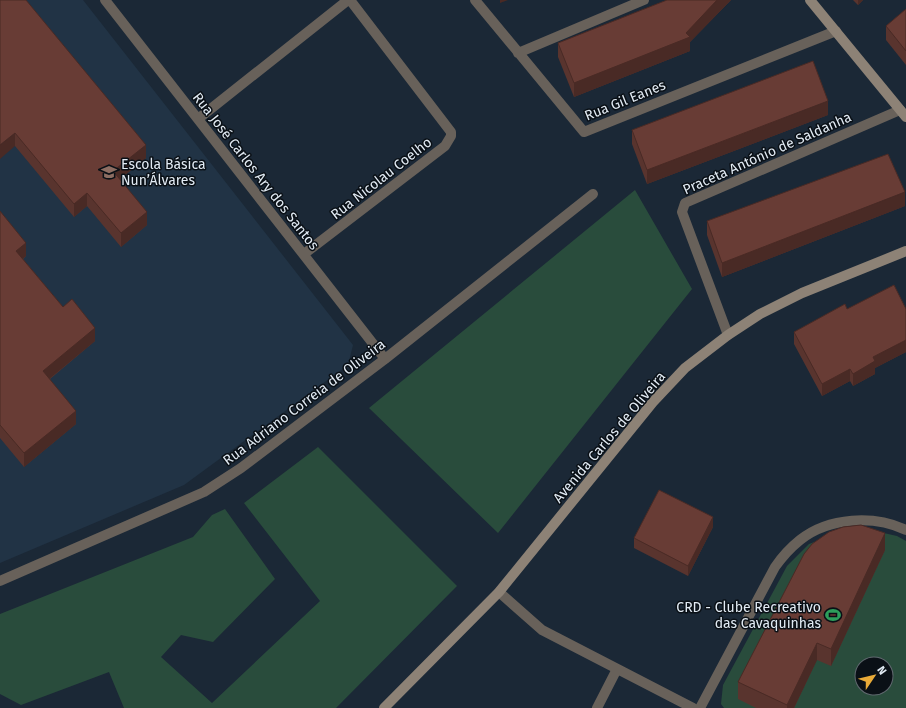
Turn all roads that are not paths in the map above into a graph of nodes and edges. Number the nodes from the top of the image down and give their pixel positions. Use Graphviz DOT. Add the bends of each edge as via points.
graph roads {
  1 [pos="105,0"];
  2 [pos="349,0"];
  3 [pos="475,0"];
  4 [pos="644,0"];
  5 [pos="810,0"];
  6 [pos="836,31"];
  7 [pos="518,53"];
  8 [pos="903,114"];
  9 [pos="198,119"];
  10 [pos="593,194"];
  11 [pos="906,252"];
  12 [pos="304,254"];
  13 [pos="728,335"];
  14 [pos="385,359"];
  15 [pos="906,530"];
  16 [pos="0,581"];
  17 [pos="499,592"];
  18 [pos="617,669"];
  19 [pos="384,708"];
  20 [pos="597,708"];
  21 [pos="693,708"];
  22 [pos="700,708"];
  1 -- 9 [label="street, Rua José Carlos Ary dos Santos"];
  2 -- 9 [label="street"];
  2 -- 12 [label="street, Rua Nicolau Coelho" via="451,136 445,146"];
  3 -- 7 [label="street, Rua Gil Eanes"];
  4 -- 7 [label="street"];
  5 -- 6 [label="main road"];
  6 -- 7 [label="street, Rua Gil Eanes" via="584,132"];
  6 -- 8 [label="main road"];
  8 -- 13 [label="street, Praceta António de Saldanha" via="685,203 682,212"];
  9 -- 12 [label="street, Rua José Carlos Ary dos Santos"];
  10 -- 14 [label="street, Rua Adriano Correia de Oliveira"];
  11 -- 13 [label="main road, Avenida Carlos de Oliveira" via="802,293 760,314"];
  12 -- 14 [label="street, Rua José Carlos Ary dos Santos"];
  13 -- 17 [label="main road, Avenida Carlos de Oliveira" via="685,368 653,402"];
  14 -- 16 [label="street, Rua Adriano Correia de Oliveira" via="241,468 204,492"];
  15 -- 22 [label="street" via="876,520 853,520 826,526 802,539 787,551 775,567"];
  17 -- 18 [label="street" via="542,630"];
  17 -- 19 [label="main road, Avenida Carlos de Oliveira"];
  18 -- 20 [label="street"];
  18 -- 21 [label="street"];
}
